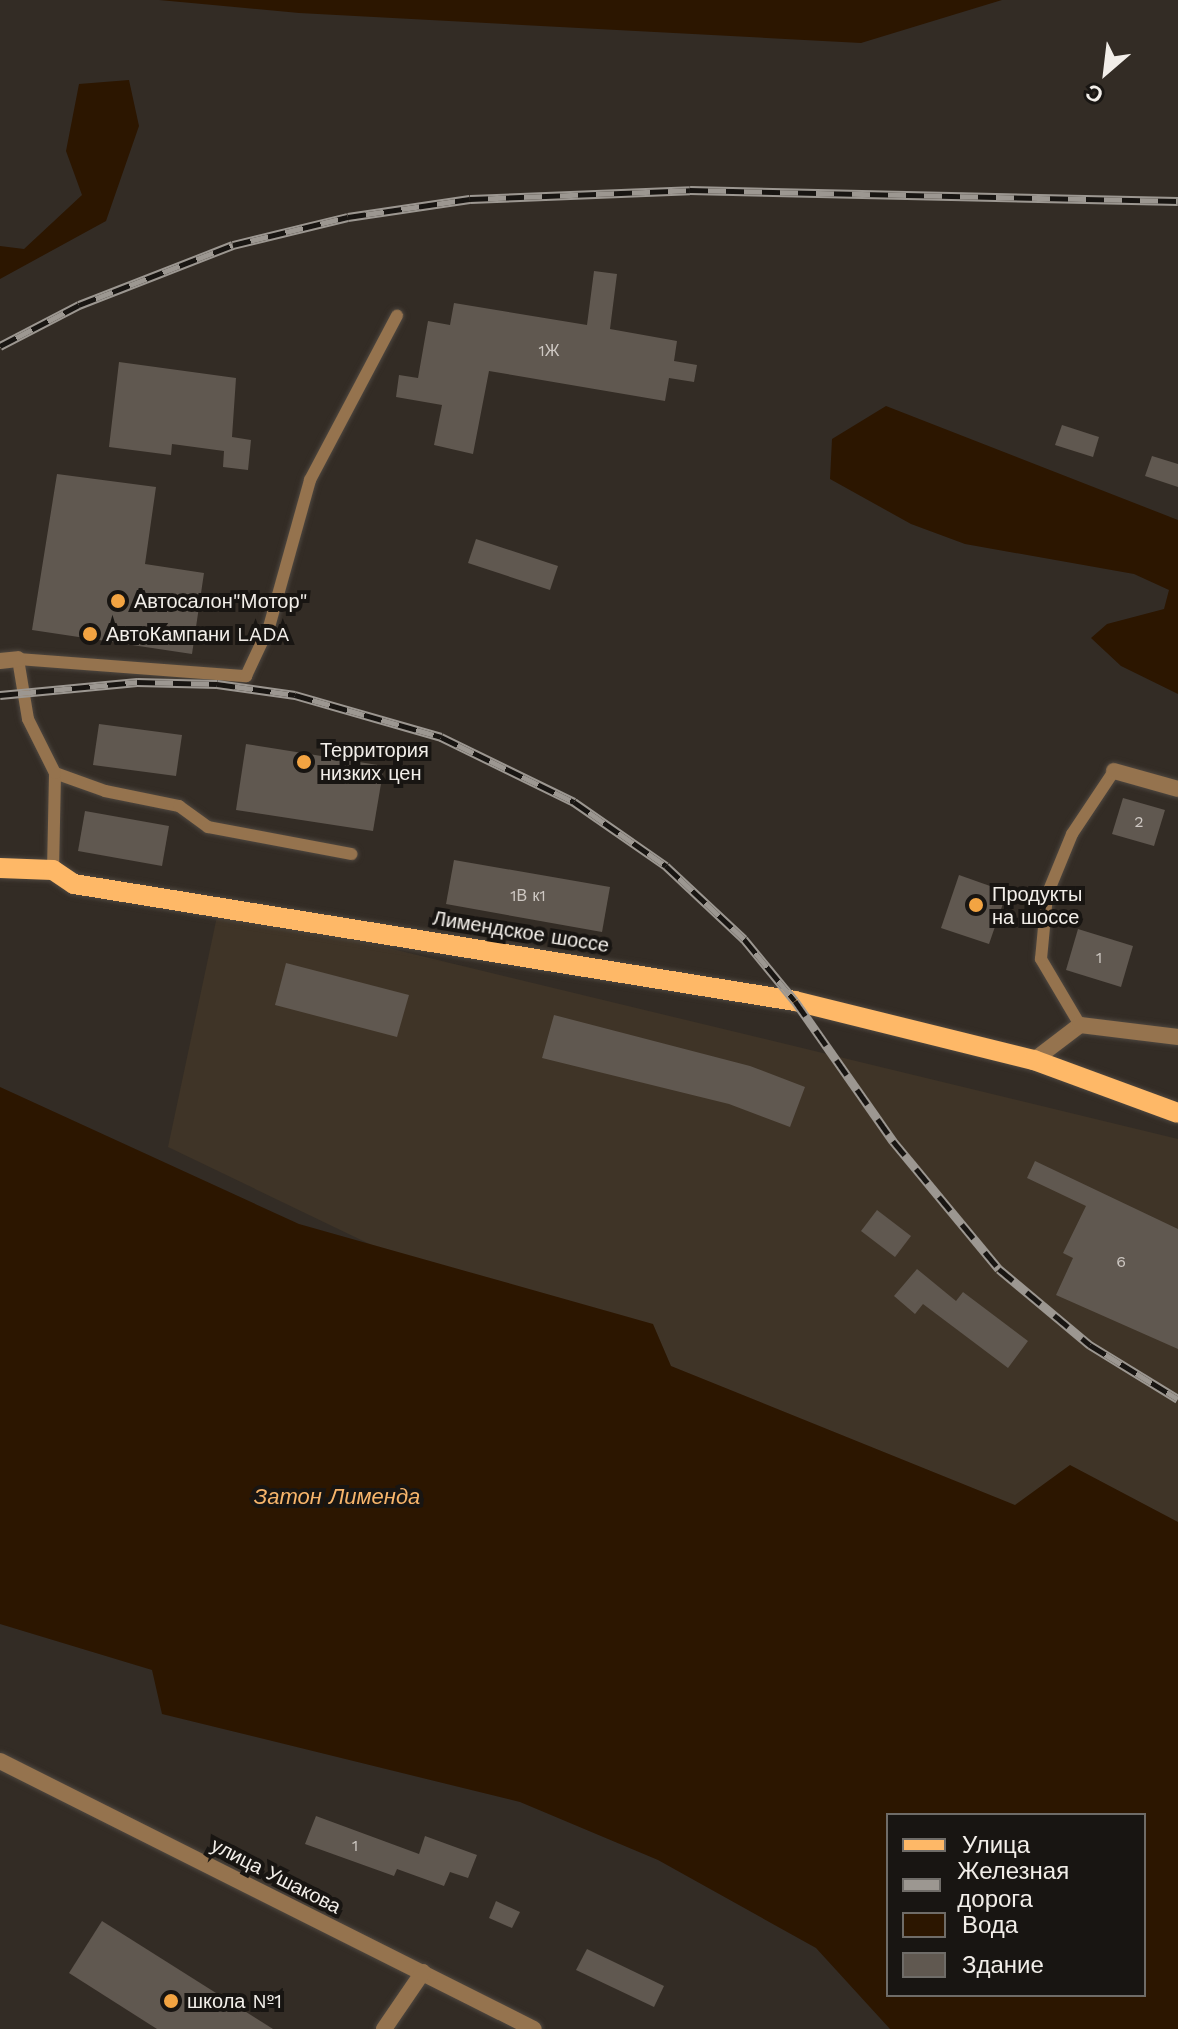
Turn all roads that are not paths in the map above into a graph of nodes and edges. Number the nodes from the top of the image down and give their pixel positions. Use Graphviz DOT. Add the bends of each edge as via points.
graph roads {
  1 [pos="397,316"];
  2 [pos="18,659"];
  3 [pos="0,661"];
  4 [pos="1114,771"];
  5 [pos="55,773"];
  6 [pos="1178,789"];
  7 [pos="351,854"];
  8 [pos="0,868"];
  9 [pos="53,870"];
  10 [pos="1080,1025"];
  11 [pos="1178,1037"];
  12 [pos="1034,1060"];
  13 [pos="1178,1113"];
  14 [pos="0,1761"];
  15 [pos="423,1972"];
  16 [pos="384,2029"];
  17 [pos="534,2029"];
  1 -- 2 [label="lane" via="310,480 269,627 246,676"];
  2 -- 3 [label="street"];
  2 -- 5 [label="lane" via="28,719"];
  4 -- 6 [label="street"];
  4 -- 10 [label="lane" via="1072,834 1047,895 1041,959"];
  5 -- 7 [label="lane" via="105,791 179,806 208,827"];
  5 -- 9 [label="lane"];
  8 -- 9 [label="main road, Лимендское шоссе"];
  9 -- 12 [label="main road, Лимендское шоссе" via="74,884 795,1001"];
  10 -- 11 [label="street"];
  10 -- 12 [label="street"];
  12 -- 13 [label="main road, Лимендское шоссе"];
  14 -- 15 [label="street, улица Ушакова"];
  15 -- 16 [label="street"];
  15 -- 17 [label="street, улица Ушакова"];
}
